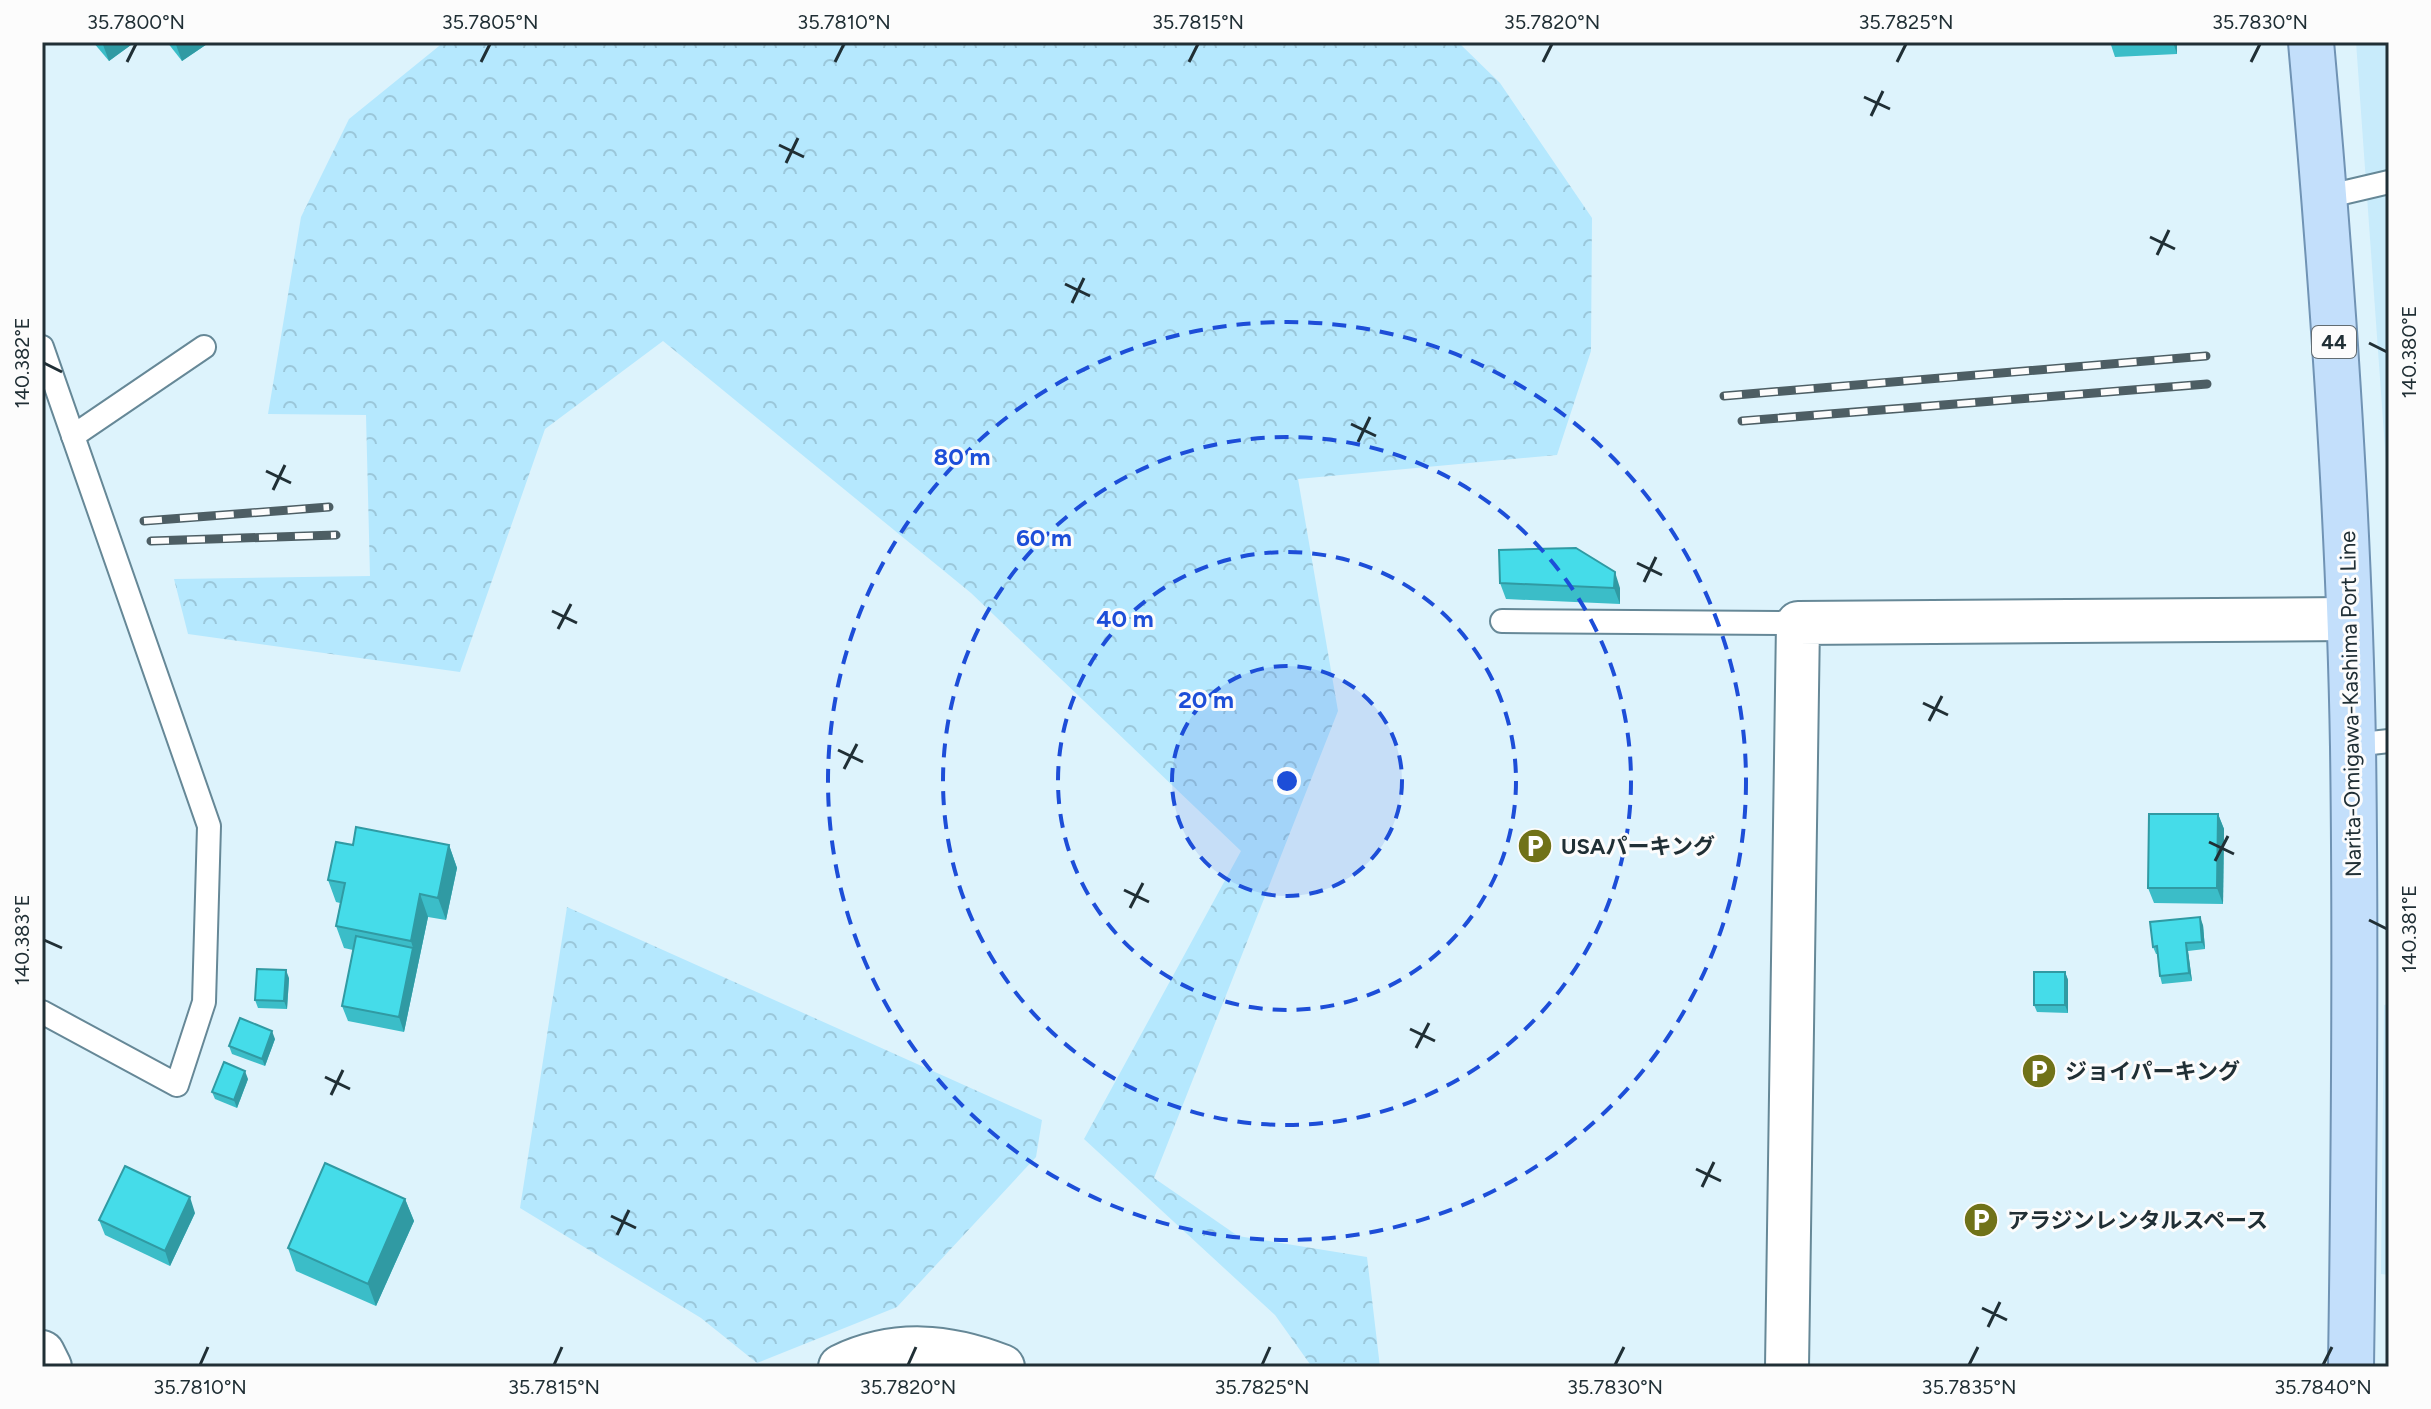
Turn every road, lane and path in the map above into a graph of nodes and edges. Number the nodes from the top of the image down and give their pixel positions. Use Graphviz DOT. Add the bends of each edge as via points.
graph roads {
  1 [pos="2311,42"];
  2 [pos="2389,182"];
  3 [pos="2325,197"];
  4 [pos="42,347"];
  5 [pos="204,347"];
  6 [pos="73,436"];
  7 [pos="2349,619"];
  8 [pos="1502,621"];
  9 [pos="1798,623"];
  10 [pos="2371,743"];
  11 [pos="42,1012"];
  12 [pos="42,1353"];
  13 [pos="49,1367"];
  14 [pos="841,1367"];
  15 [pos="1002,1367"];
  16 [pos="1787,1367"];
  17 [pos="2351,1367"];
  1 -- 3 [label="main road, Narita-Omigawa-Kashima Port Line / 44"];
  2 -- 3 [label="lane"];
  3 -- 7 [label="main road, Narita-Omigawa-Kashima Port Line / 44"];
  4 -- 6 [label="lane"];
  5 -- 6 [label="lane"];
  6 -- 11 [label="lane" via="209,826 208,943 204,1002 177,1085"];
  7 -- 9 [label="street"];
  7 -- 10 [label="main road, Narita-Omigawa-Kashima Port Line / 44"];
  8 -- 9 [label="lane"];
  9 -- 16 [label="street"];
  10 -- 17 [label="main road, Narita-Omigawa-Kashima Port Line / 44" via="2355,1008"];
  12 -- 13 [label="street"];
  14 -- 15 [label="street" via="898,1349 934,1348"];
}
